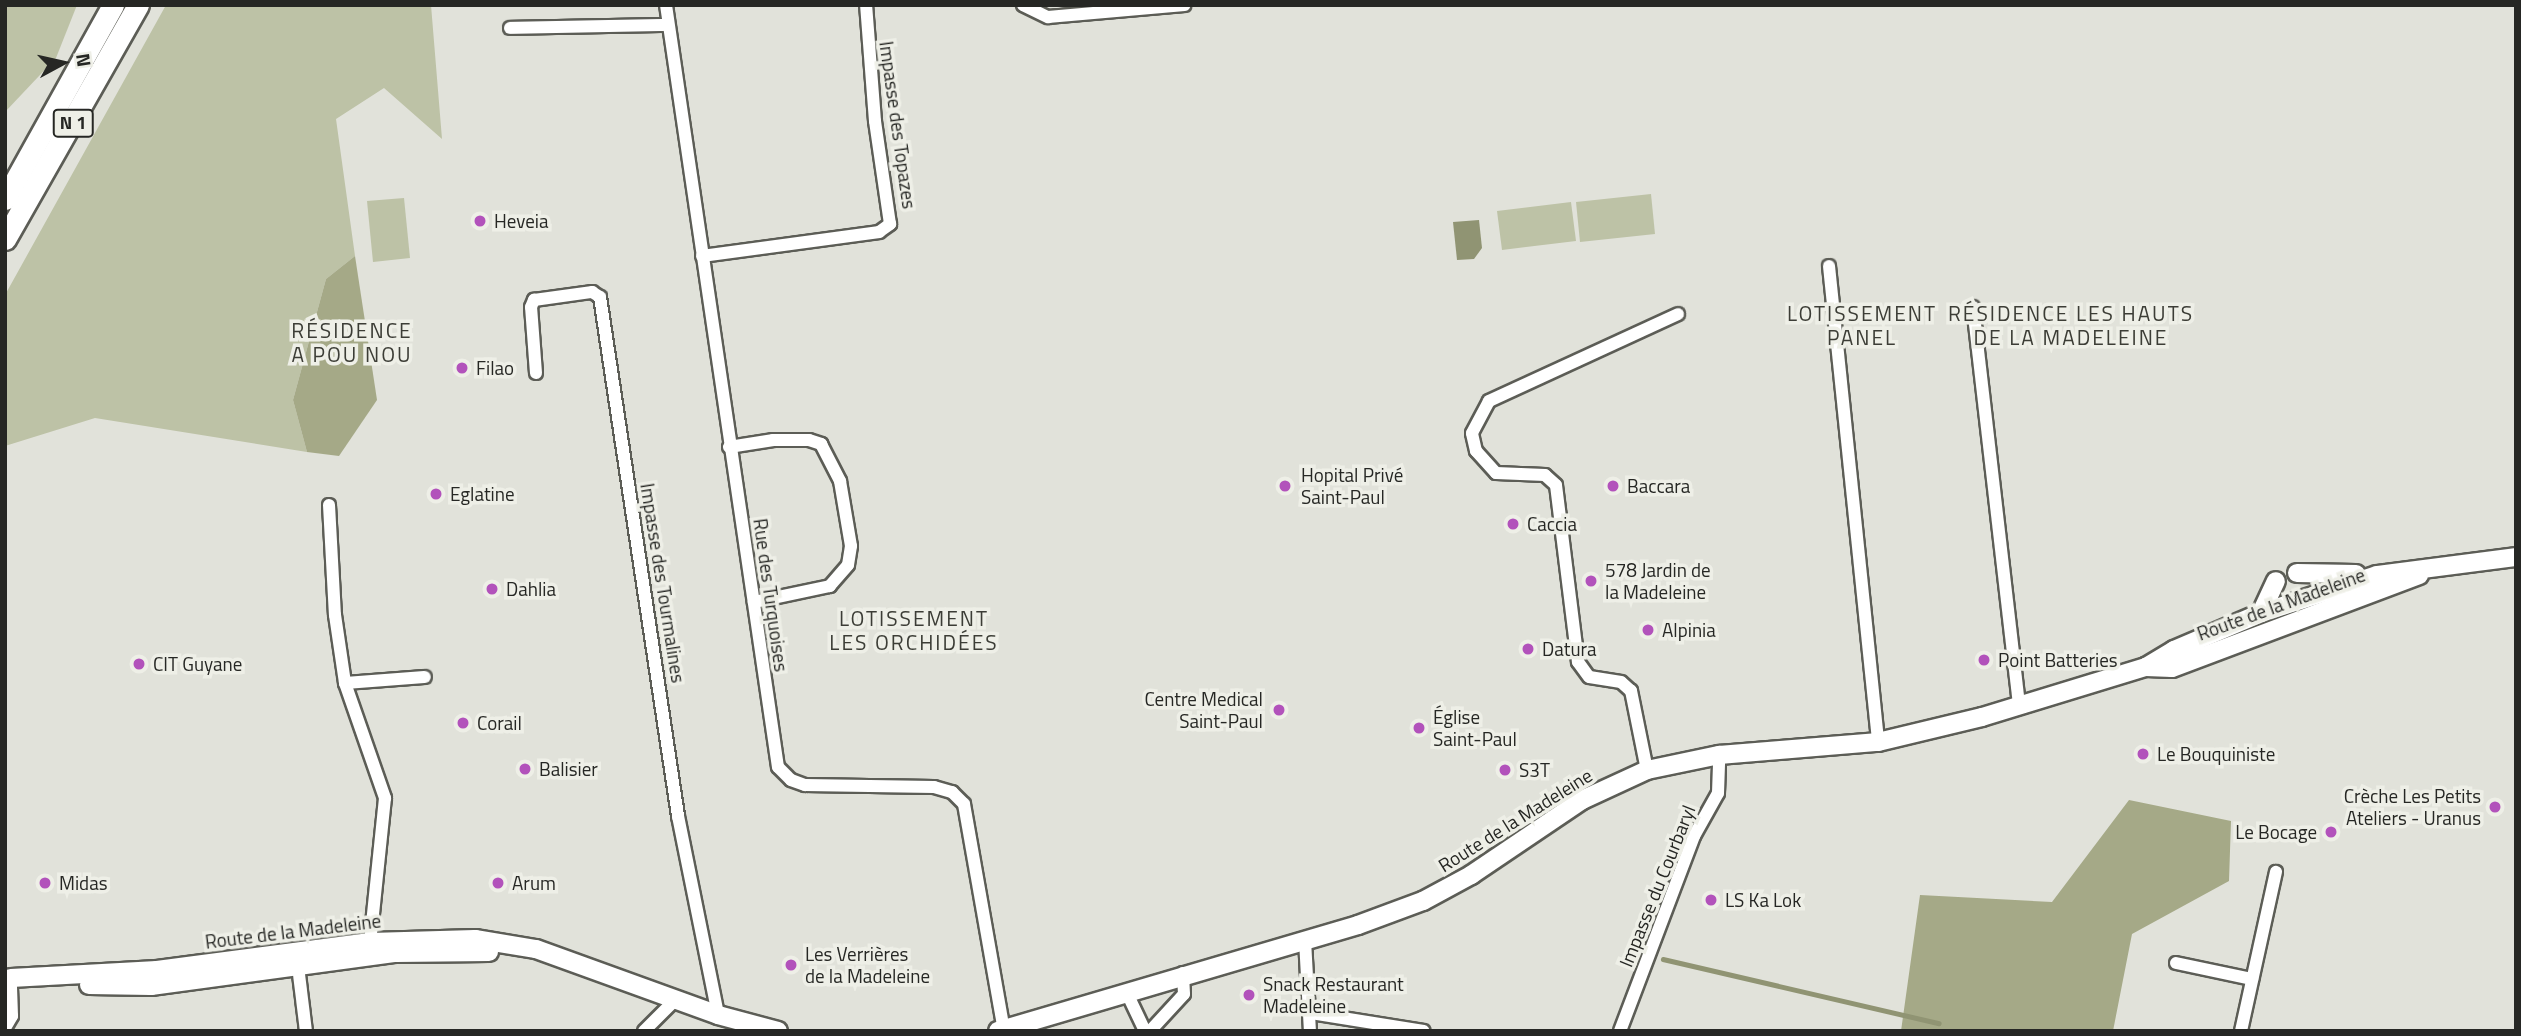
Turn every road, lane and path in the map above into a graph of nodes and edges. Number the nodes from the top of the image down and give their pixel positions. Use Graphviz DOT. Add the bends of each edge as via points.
graph roads {
  1 [pos="113,5"];
  2 [pos="138,5"];
  3 [pos="666,5"];
  4 [pos="866,5"];
  5 [pos="1023,5"];
  6 [pos="1184,5"];
  7 [pos="668,25"];
  8 [pos="510,29"];
  9 [pos="5,199"];
  10 [pos="5,239"];
  11 [pos="702,256"];
  12 [pos="1829,267"];
  13 [pos="1973,307"];
  14 [pos="1678,314"];
  15 [pos="536,373"];
  16 [pos="729,447"];
  17 [pos="329,505"];
  18 [pos="2516,557"];
  19 [pos="2430,571"];
  20 [pos="2297,573"];
  21 [pos="2377,575"];
  22 [pos="2276,581"];
  23 [pos="754,602"];
  24 [pos="2261,613"];
  25 [pos="2146,667"];
  26 [pos="425,677"];
  27 [pos="345,683"];
  28 [pos="2019,707"];
  29 [pos="1878,743"];
  30 [pos="1719,755"];
  31 [pos="1647,770"];
  32 [pos="2276,872"];
  33 [pos="1305,940"];
  34 [pos="370,942"];
  35 [pos="297,959"];
  36 [pos="2176,963"];
  37 [pos="576,964"];
  38 [pos="1183,973"];
  39 [pos="8,978"];
  40 [pos="2252,979"];
  41 [pos="1126,991"];
  42 [pos="676,999"];
  43 [pos="1311,1013"];
  44 [pos="718,1015"];
  45 [pos="5,1028"];
  46 [pos="1001,1030"];
  47 [pos="306,1031"];
  48 [pos="644,1031"];
  49 [pos="778,1031"];
  50 [pos="1147,1031"];
  51 [pos="1310,1031"];
  52 [pos="1424,1031"];
  53 [pos="1620,1031"];
  54 [pos="2241,1031"];
  1 -- 9 [label="main road, N 1"];
  2 -- 10 [label="main road, N 1"];
  3 -- 7 [label="street, Rue des Turquoises"];
  4 -- 11 [label="street, Impasse des Topazes" via="875,121 890,225 879,232"];
  5 -- 6 [label="street" via="1048,18"];
  7 -- 8 [label="street"];
  7 -- 11 [label="street, Rue des Turquoises"];
  11 -- 16 [label="street, Rue des Turquoises"];
  12 -- 29 [label="street"];
  13 -- 28 [label="street"];
  14 -- 31 [label="street" via="1489,401 1472,433 1476,451 1496,473 1545,475 1556,485 1578,662 1589,677 1621,682 1631,691"];
  15 -- 44 [label="street, Impasse des Tourmalines" via="534,300 592,292 600,297 678,816"];
  16 -- 23 [label="street, Rue des Turquoises"];
  16 -- 23 [label="street" via="799,440 821,444 840,481 851,546 848,565 830,586"];
  17 -- 27 [label="street" via="335,615"];
  18 -- 19 [label="main road, Route de la Madeleine"];
  19 -- 21 [label="main road, Route de la Madeleine"];
  19 -- 25 [label="main road, Route de la Madeleine" via="2172,668"];
  20 -- 21 [label="main road"];
  21 -- 24 [label="main road, Route de la Madeleine"];
  22 -- 24 [label="main road"];
  23 -- 46 [label="street, Rue des Turquoises" via="773,750 778,766 791,780 805,785 934,787 952,792 964,804"];
  24 -- 25 [label="main road, Route de la Madeleine"];
  25 -- 28 [label="main road, Route de la Madeleine"];
  26 -- 27 [label="street"];
  27 -- 34 [label="street" via="385,798"];
  28 -- 29 [label="main road, Route de la Madeleine"];
  29 -- 30 [label="main road, Route de la Madeleine"];
  30 -- 31 [label="main road, Route de la Madeleine"];
  30 -- 53 [label="street, Impasse du Courbaryl" via="1718,793 1694,836"];
  31 -- 33 [label="main road, Route de la Madeleine" via="1581,800 1471,875 1423,901"];
  32 -- 40 [label="street"];
  33 -- 38 [label="main road, Route de la Madeleine"];
  33 -- 43 [label="street"];
  34 -- 35 [label="main road, Route de la Madeleine"];
  34 -- 37 [label="main road, Route de la Madeleine" via="475,939 536,950"];
  35 -- 37 [label="main road, Route de la Madeleine" via="446,951"];
  35 -- 39 [label="main road, Route de la Madeleine"];
  35 -- 47 [label="street"];
  36 -- 40 [label="street"];
  37 -- 42 [label="main road, Route de la Madeleine"];
  38 -- 41 [label="main road, Route de la Madeleine"];
  38 -- 50 [label="street" via="1184,994"];
  39 -- 45 [label="street" via="12,1016"];
  40 -- 54 [label="street"];
  41 -- 46 [label="main road, Route de la Madeleine"];
  41 -- 50 [label="street"];
  42 -- 44 [label="main road, Route de la Madeleine"];
  42 -- 48 [label="street"];
  43 -- 51 [label="street"];
  43 -- 52 [label="street"];
  44 -- 49 [label="main road, Route de la Madeleine"];
}
